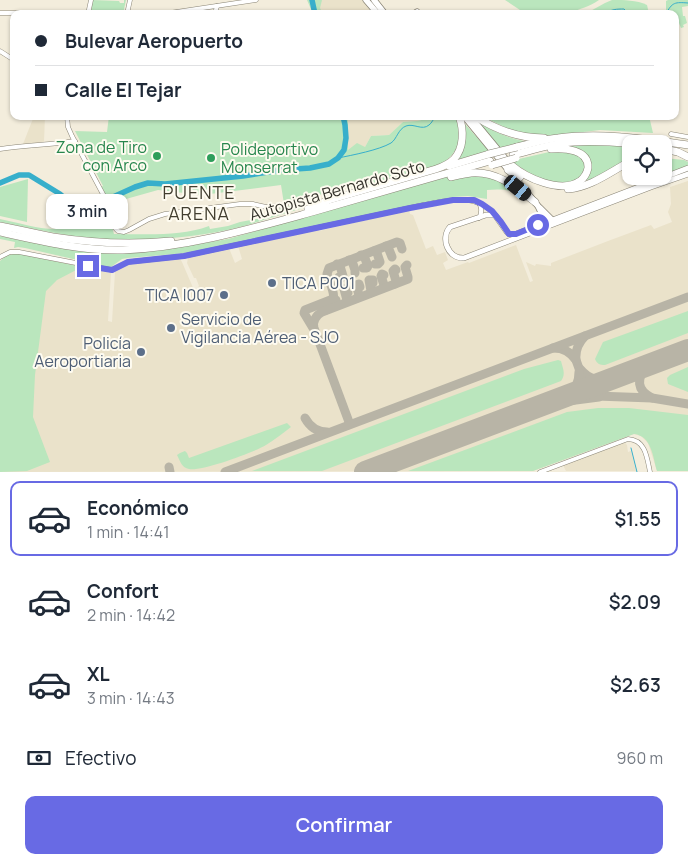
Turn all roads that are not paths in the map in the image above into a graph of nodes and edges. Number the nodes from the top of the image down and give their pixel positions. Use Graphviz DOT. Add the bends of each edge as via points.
graph roads {
  1 [pos="256,0"];
  2 [pos="366,0"];
  3 [pos="374,0"];
  4 [pos="378,0"];
  5 [pos="217,6"];
  6 [pos="190,10"];
  7 [pos="216,10"];
  8 [pos="375,10"];
  9 [pos="382,10"];
  10 [pos="386,10"];
  11 [pos="68,120"];
  12 [pos="460,120"];
  13 [pos="468,120"];
  14 [pos="473,120"];
  15 [pos="481,120"];
  16 [pos="671,134"];
  17 [pos="688,137"];
  18 [pos="582,139"];
  19 [pos="75,141"];
  20 [pos="562,142"];
  21 [pos="622,143"];
  22 [pos="688,146"];
  23 [pos="0,149"];
  24 [pos="551,149"];
  25 [pos="672,151"];
  26 [pos="514,153"];
  27 [pos="672,155"];
  28 [pos="688,158"];
  29 [pos="490,160"];
  30 [pos="622,166"];
  31 [pos="510,168"];
  32 [pos="688,168"];
  33 [pos="688,174"];
  34 [pos="443,178"];
  35 [pos="392,187"];
  36 [pos="478,202"];
  37 [pos="535,202"];
  38 [pos="286,205"];
  39 [pos="304,210"];
  40 [pos="495,215"];
  41 [pos="479,218"];
  42 [pos="552,220"];
  43 [pos="538,225"];
  44 [pos="0,226"];
  45 [pos="505,228"];
  46 [pos="0,232"];
  47 [pos="496,245"];
  48 [pos="0,257"];
  49 [pos="540,472"];
  50 [pos="650,472"];
  1 -- 5 [label="street"];
  2 -- 8 [label="main road"];
  3 -- 9 [label="main road"];
  4 -- 10 [label="main road"];
  5 -- 6 [label="street"];
  5 -- 7 [label="street"];
  11 -- 19 [label="street"];
  12 -- 39 [label="highway" via="462,140 457,154 449,163"];
  13 -- 31 [label="main road"];
  14 -- 31 [label="main road"];
  15 -- 20 [label="highway" via="521,136"];
  16 -- 17 [label="street"];
  18 -- 20 [label="highway, Autopista Bernardo Soto"];
  18 -- 20 [label="highway"];
  18 -- 21 [label="highway"];
  18 -- 22 [label="highway" via="608,136"];
  18 -- 26 [label="highway, Autopista Bernardo Soto"];
  19 -- 23 [label="street"];
  19 -- 38 [label="street" via="118,231 124,232 149,218 165,214 240,204"];
  20 -- 24 [label="highway, Autopista Bernardo Soto"];
  20 -- 26 [label="highway, Autopista Bernardo Soto"];
  24 -- 26 [label="highway, Autopista Bernardo Soto"];
  24 -- 31 [label="highway" via="568,149 582,155 588,165 584,178 574,184 552,185"];
  25 -- 28 [label="highway"];
  26 -- 29 [label="highway, Autopista Bernardo Soto"];
  27 -- 28 [label="highway"];
  29 -- 34 [label="highway, Autopista Bernardo Soto"];
  29 -- 35 [label="highway, Autopista Bernardo Soto"];
  30 -- 31 [label="highway" via="586,185 571,189 538,185"];
  31 -- 37 [label="main road"];
  32 -- 42 [label="street"];
  33 -- 47 [label="street"];
  34 -- 35 [label="highway"];
  34 -- 37 [label="highway" via="470,173 491,175 512,184"];
  35 -- 39 [label="highway, Autopista Bernardo Soto"];
  35 -- 46 [label="highway, Autopista Bernardo Soto" via="224,236 159,247 92,248"];
  36 -- 40 [label="street"];
  36 -- 41 [label="street" via="482,209"];
  36 -- 48 [label="street" via="466,199 424,205 184,256 128,262 112,270 19,252"];
  37 -- 42 [label="main road"];
  37 -- 43 [label="main road" via="542,215"];
  39 -- 44 [label="highway, Autopista Bernardo Soto" via="219,233 144,243 85,241"];
  40 -- 41 [label="street"];
  40 -- 45 [label="street"];
  41 -- 47 [label="street" via="446,231 451,253 464,258"];
  42 -- 43 [label="street"];
  43 -- 45 [label="street" via="516,234 509,234"];
  45 -- 47 [label="street" via="503,238"];
  49 -- 50 [label="street" via="628,439 643,446"];
}
